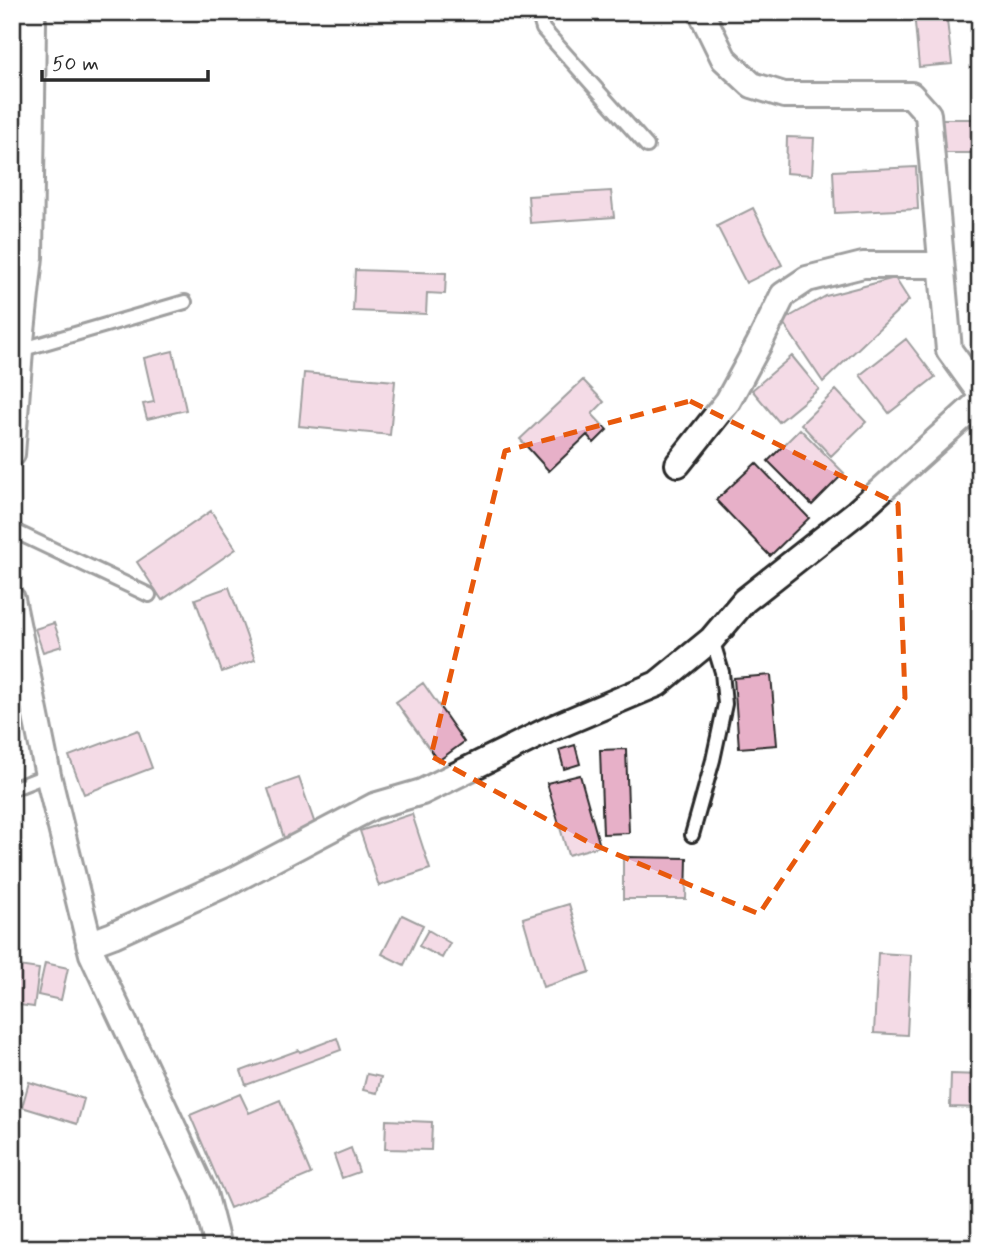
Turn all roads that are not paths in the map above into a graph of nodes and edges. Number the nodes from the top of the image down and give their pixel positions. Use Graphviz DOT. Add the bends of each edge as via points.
graph roads {
  1 [pos="31,12"];
  2 [pos="538,12"];
  3 [pos="701,12"];
  4 [pos="647,146"];
  5 [pos="940,265"];
  6 [pos="186,302"];
  7 [pos="18,323"];
  8 [pos="20,350"];
  9 [pos="980,393"];
  10 [pos="980,401"];
  11 [pos="12,454"];
  12 [pos="678,464"];
  13 [pos="12,530"];
  14 [pos="149,595"];
  15 [pos="12,599"];
  16 [pos="712,639"];
  17 [pos="48,775"];
  18 [pos="12,789"];
  19 [pos="692,835"];
  20 [pos="89,944"];
  21 [pos="216,1248"];
  1 -- 7 [label="street" via="30,257"];
  2 -- 4 [label="lane" via="543,29"];
  3 -- 5 [label="street" via="724,59 752,85 784,95 911,95 928,114"];
  5 -- 9 [label="street" via="949,350"];
  5 -- 12 [label="street" via="863,265 807,279 783,295 728,401"];
  6 -- 8 [label="lane"];
  7 -- 8 [label="street"];
  8 -- 11 [label="street"];
  10 -- 16 [label="street" via="857,512 744,601"];
  13 -- 14 [label="lane"];
  15 -- 17 [label="street"];
  16 -- 19 [label="lane" via="722,672 724,704"];
  16 -- 20 [label="street" via="657,684 548,730 422,792 374,806 234,880"];
  17 -- 18 [label="lane"];
  17 -- 20 [label="street"];
  20 -- 21 [label="street" via="204,1193"];
}
